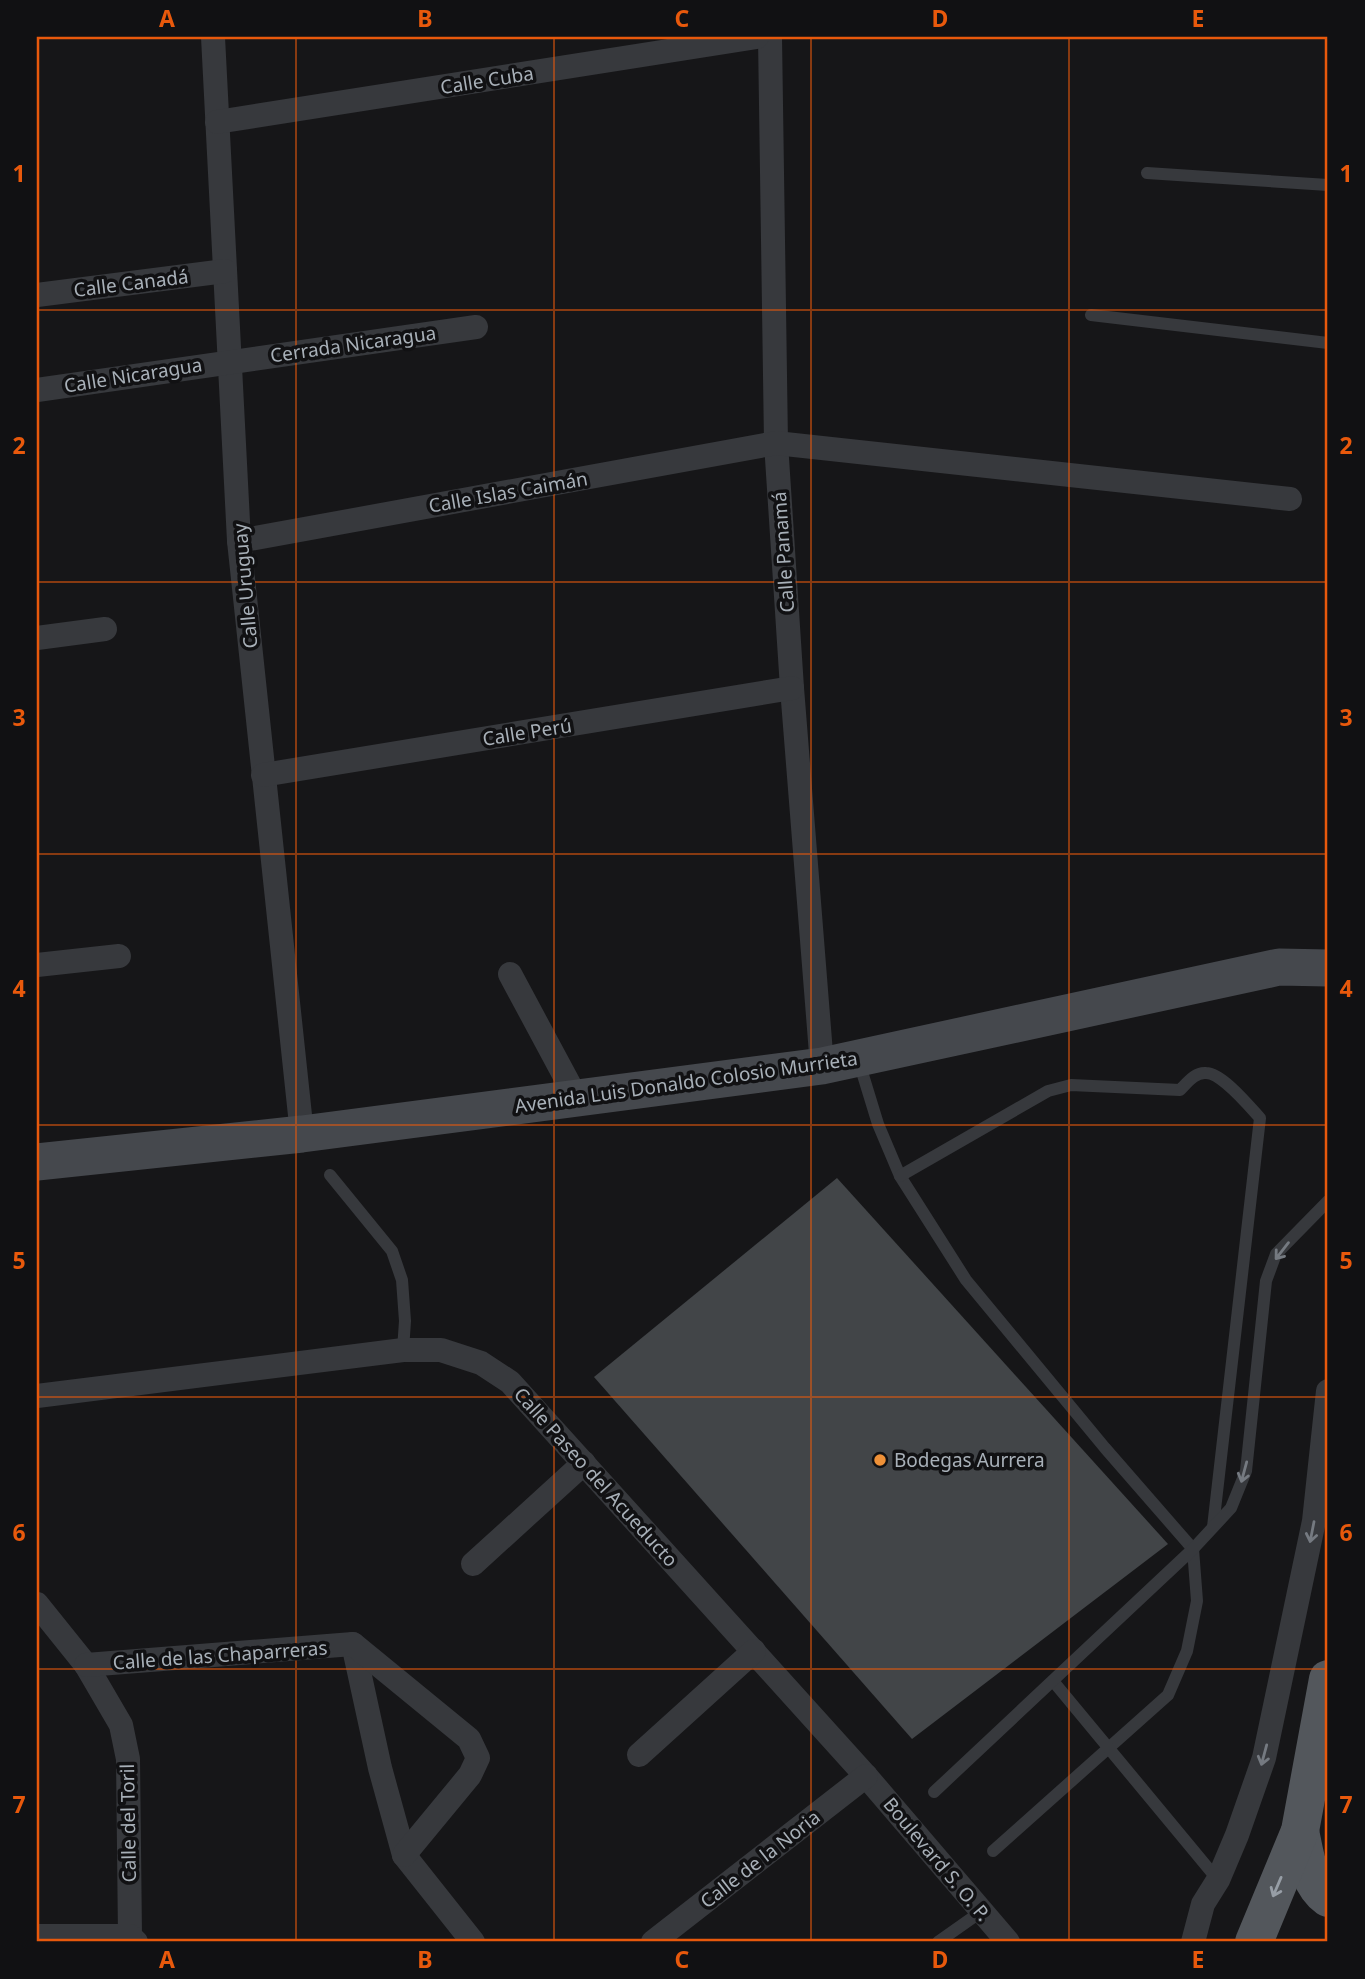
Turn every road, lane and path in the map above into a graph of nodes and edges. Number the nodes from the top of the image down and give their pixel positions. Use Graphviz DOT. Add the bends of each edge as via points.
graph roads {
  1 [pos="213,37"];
  2 [pos="757,37"];
  3 [pos="770,37"];
  4 [pos="217,122"];
  5 [pos="1147,173"];
  6 [pos="1328,185"];
  7 [pos="225,271"];
  8 [pos="37,295"];
  9 [pos="1091,315"];
  10 [pos="477,327"];
  11 [pos="1328,343"];
  12 [pos="230,361"];
  13 [pos="37,390"];
  14 [pos="776,443"];
  15 [pos="1290,499"];
  16 [pos="239,541"];
  17 [pos="104,628"];
  18 [pos="37,638"];
  19 [pos="792,688"];
  20 [pos="263,775"];
  21 [pos="119,956"];
  22 [pos="37,965"];
  23 [pos="1328,968"];
  24 [pos="510,974"];
  25 [pos="858,1059"];
  26 [pos="822,1066"];
  27 [pos="576,1097"];
  28 [pos="302,1134"];
  29 [pos="37,1162"];
  30 [pos="330,1175"];
  31 [pos="900,1177"];
  32 [pos="1328,1201"];
  33 [pos="403,1350"];
  34 [pos="1328,1391"];
  35 [pos="37,1396"];
  36 [pos="584,1463"];
  37 [pos="1213,1527"];
  38 [pos="1193,1549"];
  39 [pos="473,1564"];
  40 [pos="37,1604"];
  41 [pos="353,1644"];
  42 [pos="754,1651"];
  43 [pos="86,1665"];
  44 [pos="1328,1679"];
  45 [pos="1053,1681"];
  46 [pos="1109,1747"];
  47 [pos="639,1755"];
  48 [pos="866,1776"];
  49 [pos="934,1792"];
  50 [pos="1300,1831"];
  51 [pos="993,1851"];
  52 [pos="404,1855"];
  53 [pos="1218,1880"];
  54 [pos="1328,1898"];
  55 [pos="982,1911"];
  56 [pos="37,1936"];
  57 [pos="133,1939"];
  58 [pos="473,1942"];
  59 [pos="653,1942"];
  60 [pos="939,1942"];
  61 [pos="1009,1942"];
  62 [pos="1193,1942"];
  63 [pos="1254,1942"];
  1 -- 4 [label="street, Calle Uruguay"];
  2 -- 4 [label="street, Calle Cuba"];
  3 -- 14 [label="street, Calle Panamá"];
  4 -- 7 [label="street, Calle Uruguay"];
  5 -- 6 [label="lane"];
  7 -- 8 [label="street, Calle Canadá"];
  7 -- 12 [label="street, Calle Uruguay"];
  9 -- 11 [label="lane"];
  10 -- 12 [label="street, Cerrada Nicaragua"];
  12 -- 13 [label="street, Calle Nicaragua"];
  12 -- 16 [label="street, Calle Uruguay"];
  14 -- 15 [label="street, Calle Islas Caimán"];
  14 -- 16 [label="street, Calle Islas Caimán"];
  14 -- 19 [label="street, Calle Panamá"];
  16 -- 20 [label="street, Calle Uruguay"];
  17 -- 18 [label="street"];
  19 -- 20 [label="street, Calle Perú"];
  19 -- 26 [label="street, Calle Panamá"];
  20 -- 28 [label="street, Calle Uruguay"];
  21 -- 22 [label="street"];
  23 -- 25 [label="street, Avenida Luis Donaldo Colosio Murrieta" via="1279,967"];
  24 -- 27 [label="street"];
  25 -- 26 [label="street, Avenida Luis Donaldo Colosio Murrieta"];
  25 -- 31 [label="lane"];
  26 -- 27 [label="street, Avenida Luis Donaldo Colosio Murrieta"];
  27 -- 28 [label="street, Avenida Luis Donaldo Colosio Murrieta"];
  28 -- 29 [label="street, Avenida Luis Donaldo Colosio Murrieta"];
  30 -- 33 [label="lane" via="392,1251 402,1280"];
  31 -- 37 [label="lane" via="1048,1091 1071,1085 1180,1090 1193,1076 1205,1072 1218,1076 1261,1118"];
  31 -- 38 [label="lane" via="966,1280"];
  32 -- 37 [label="lane, one-way" via="1276,1254 1266,1281 1246,1471 1231,1508"];
  33 -- 35 [label="street, Calle Paseo del Acueducto"];
  33 -- 36 [label="street, Calle Paseo del Acueducto" via="441,1350 481,1363 510,1382"];
  34 -- 53 [label="street, one-way" via="1314,1521 1264,1758"];
  36 -- 39 [label="street"];
  36 -- 42 [label="street, Calle Paseo del Acueducto"];
  37 -- 38 [label="lane"];
  38 -- 45 [label="lane"];
  38 -- 46 [label="lane" via="1197,1601 1187,1651 1168,1695"];
  40 -- 43 [label="street, Calle del Toril"];
  41 -- 43 [label="street, Calle de las Chaparreras"];
  41 -- 52 [label="street, Calle de las Chaparreras"];
  41 -- 52 [label="street, Calle de las Chaparreras" via="469,1738 478,1758 470,1775"];
  42 -- 47 [label="street"];
  42 -- 48 [label="street, Calle Paseo del Acueducto"];
  43 -- 57 [label="street, Calle del Toril" via="121,1725 128,1759"];
  44 -- 50 [label="main road"];
  45 -- 46 [label="lane"];
  45 -- 49 [label="lane"];
  46 -- 51 [label="lane"];
  46 -- 53 [label="lane"];
  48 -- 55 [label="street, Boulevard S. O. P."];
  48 -- 59 [label="street, Calle de la Noria"];
  50 -- 54 [label="main road" via="1311,1875"];
  50 -- 63 [label="main road, one-way"];
  52 -- 58 [label="street, Calle de las Chaparreras"];
  53 -- 62 [label="street" via="1203,1904"];
  55 -- 60 [label="lane"];
  55 -- 61 [label="street, Boulevard S. O. P."];
  56 -- 57 [label="street"];
}
